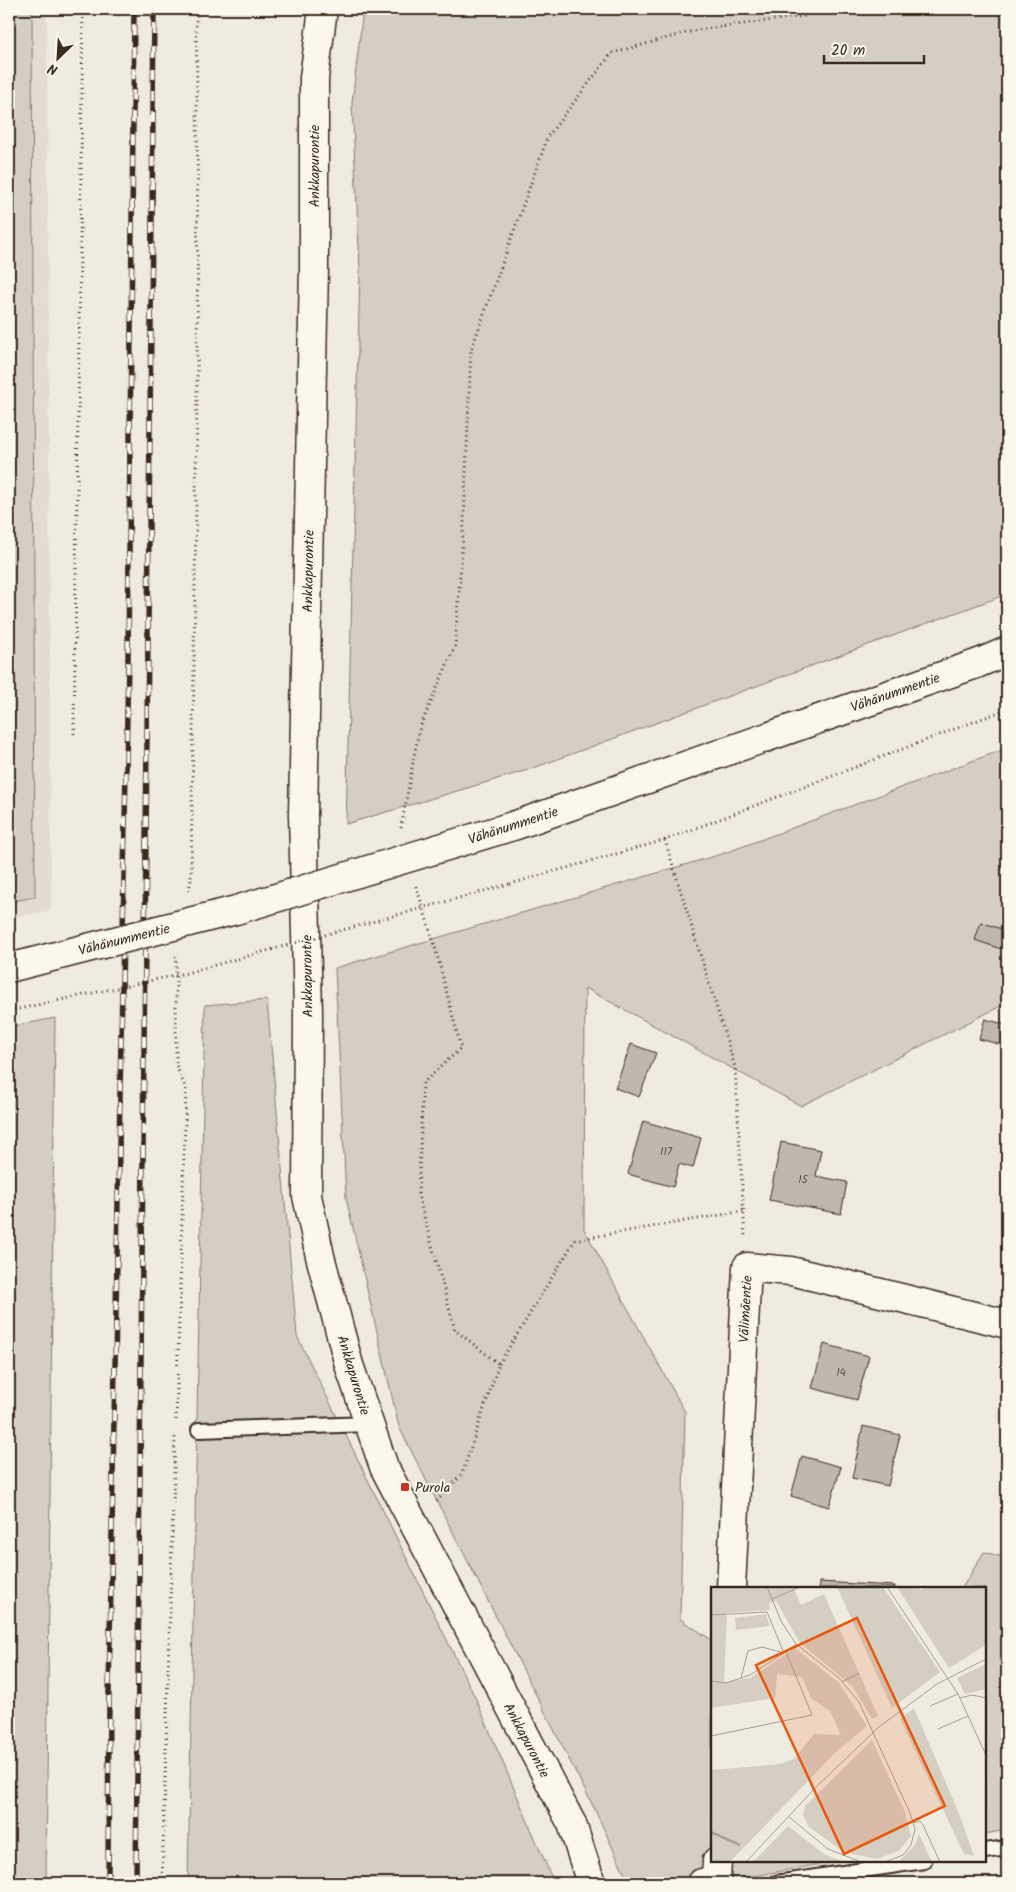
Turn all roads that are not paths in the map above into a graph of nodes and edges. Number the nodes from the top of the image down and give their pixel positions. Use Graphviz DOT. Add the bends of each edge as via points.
graph roads {
  1 [pos="323,9"];
  2 [pos="1007,651"];
  3 [pos="9,968"];
  4 [pos="1007,1324"];
  5 [pos="369,1424"];
  6 [pos="200,1430"];
  7 [pos="731,1587"];
  8 [pos="1007,1848"];
  9 [pos="986,1851"];
  10 [pos="917,1862"];
  11 [pos="591,1883"];
  12 [pos="776,1883"];
  1 -- 5 [label="street, Ankkapurontie" via="314,78 314,268 303,805 308,1012 307,1196 346,1355"];
  2 -- 3 [label="street, Vähänummentie, bridge" via="516,825 236,910"];
  4 -- 7 [label="street, Välimäentie" via="791,1271 747,1267"];
  5 -- 6 [label="lane"];
  5 -- 11 [label="street, Ankkapurontie" via="384,1467 572,1824"];
  8 -- 9 [label="lane"];
  10 -- 12 [label="lane"];
}
